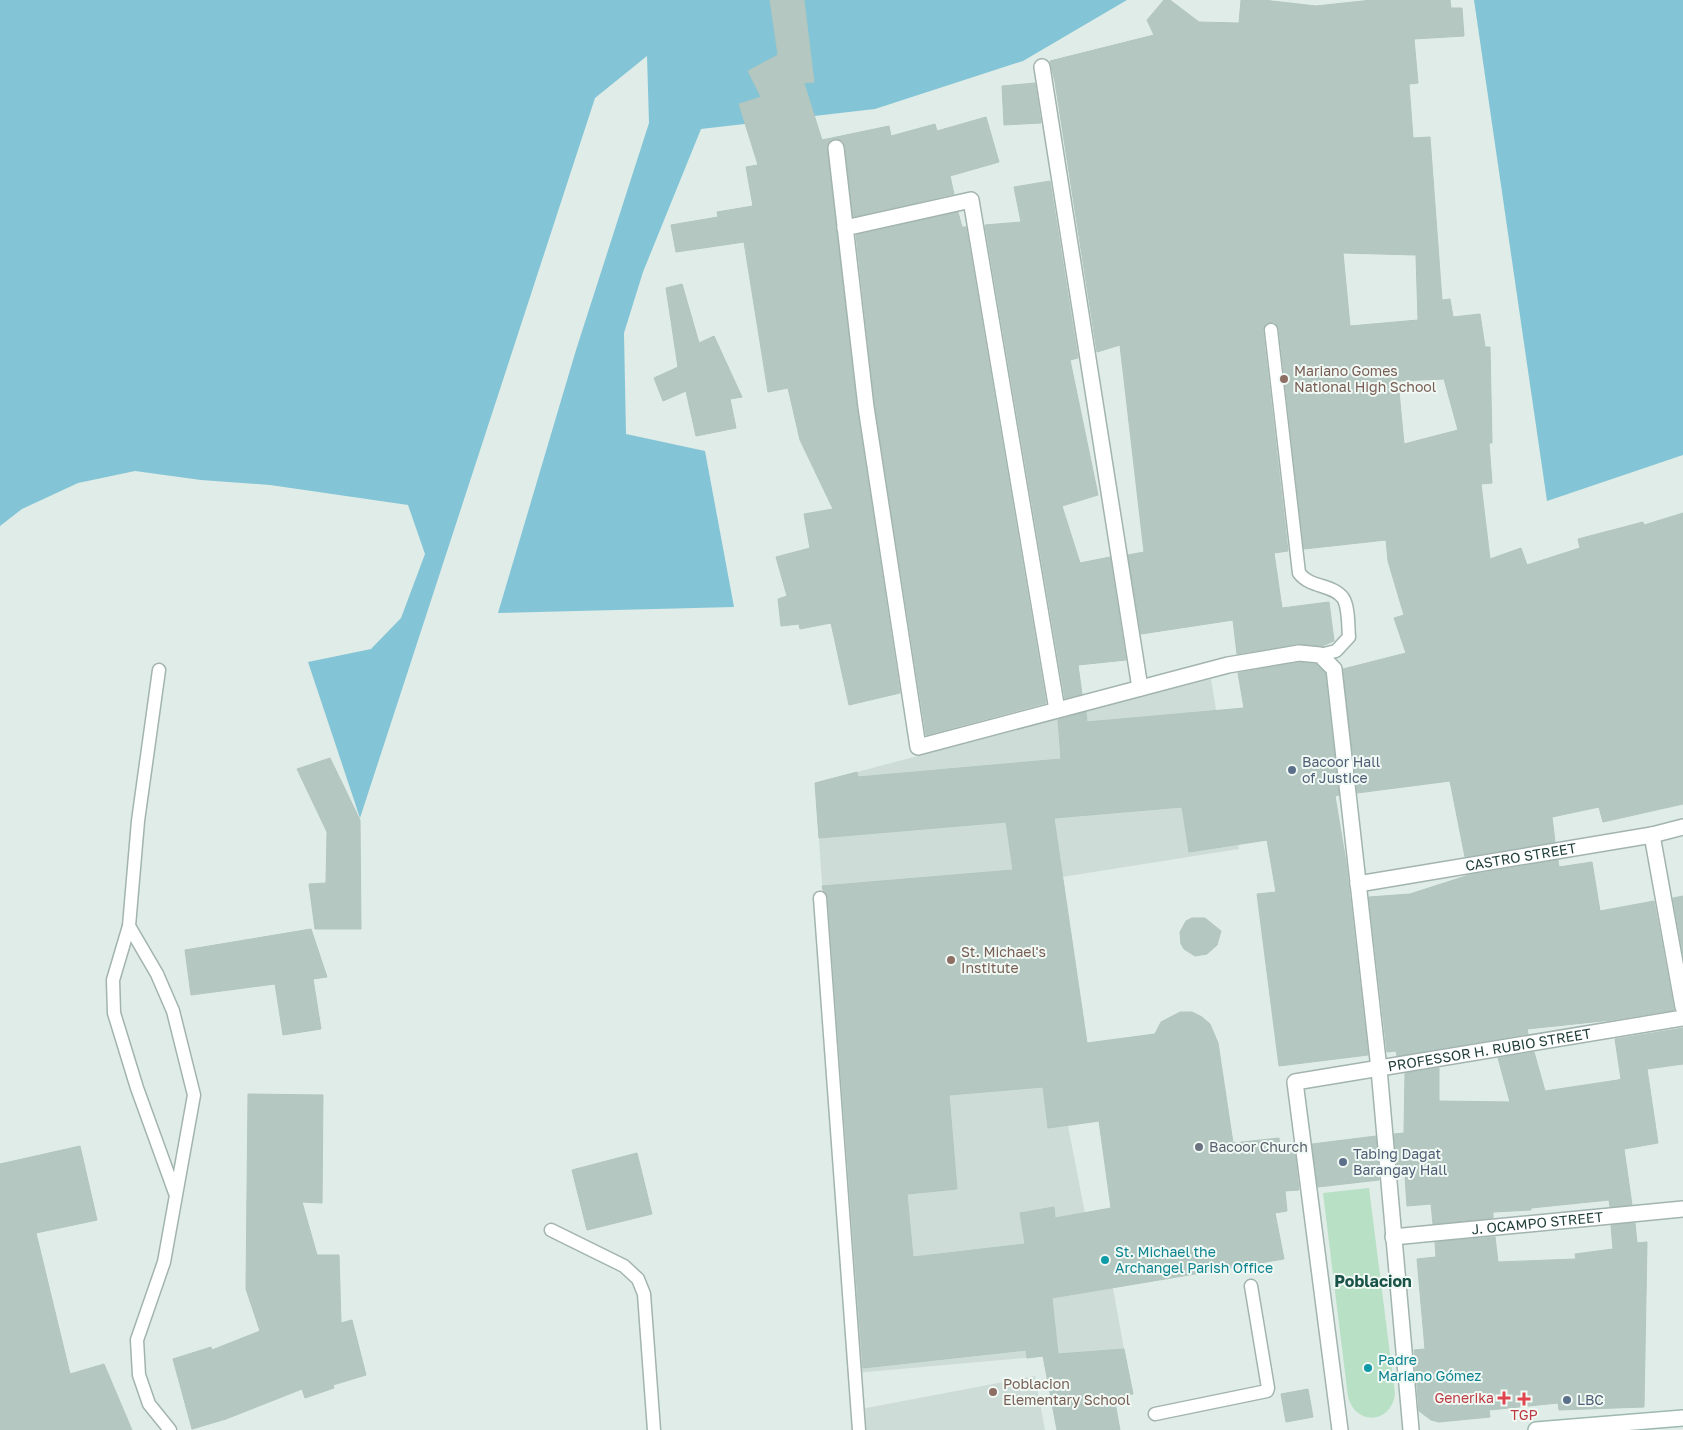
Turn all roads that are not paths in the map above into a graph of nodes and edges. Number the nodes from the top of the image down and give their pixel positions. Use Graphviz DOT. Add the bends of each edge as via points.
graph roads {
  1 [pos="1042,67"];
  2 [pos="836,148"];
  3 [pos="845,228"];
  4 [pos="1271,330"];
  5 [pos="1320,655"];
  6 [pos="159,670"];
  7 [pos="1140,688"];
  8 [pos="1057,710"];
  9 [pos="1683,827"];
  10 [pos="1652,835"];
  11 [pos="1358,884"];
  12 [pos="820,898"];
  13 [pos="130,926"];
  14 [pos="1683,1007"];
  15 [pos="1683,1018"];
  16 [pos="1379,1069"];
  17 [pos="175,1193"];
  18 [pos="1683,1209"];
  19 [pos="551,1230"];
  20 [pos="1393,1237"];
  21 [pos="1250,1286"];
  22 [pos="1155,1414"];
  23 [pos="1683,1418"];
  24 [pos="170,1430"];
  25 [pos="654,1430"];
  26 [pos="858,1430"];
  27 [pos="1340,1430"];
  28 [pos="1411,1430"];
  29 [pos="1536,1430"];
  1 -- 7 [label="street"];
  2 -- 3 [label="street"];
  3 -- 8 [label="street" via="971,200"];
  3 -- 8 [label="street" via="866,407 918,746"];
  4 -- 5 [label="lane" via="1300,573 1304,580 1337,593 1344,600 1349,638 1336,651"];
  5 -- 7 [label="street" via="1299,653 1228,665"];
  5 -- 11 [label="street" via="1334,669"];
  6 -- 13 [label="lane" via="138,821"];
  7 -- 8 [label="street"];
  9 -- 10 [label="street, CASTRO STREET"];
  10 -- 11 [label="street, CASTRO STREET"];
  10 -- 14 [label="street"];
  11 -- 16 [label="street"];
  12 -- 26 [label="lane"];
  13 -- 17 [label="lane" via="113,980 114,1013"];
  13 -- 17 [label="lane" via="173,1011 194,1095"];
  15 -- 16 [label="street, PROFESSOR H. RUBIO STREET"];
  16 -- 20 [label="street"];
  16 -- 27 [label="street, PROFESSOR H. RUBIO STREET" via="1295,1082"];
  17 -- 24 [label="lane" via="164,1262 137,1340 139,1375 149,1404"];
  18 -- 20 [label="street, J. OCAMPO STREET"];
  19 -- 25 [label="lane" via="624,1266 638,1279 644,1294"];
  20 -- 28 [label="street"];
  21 -- 22 [label="lane" via="1267,1391"];
  23 -- 29 [label="street"];
}
